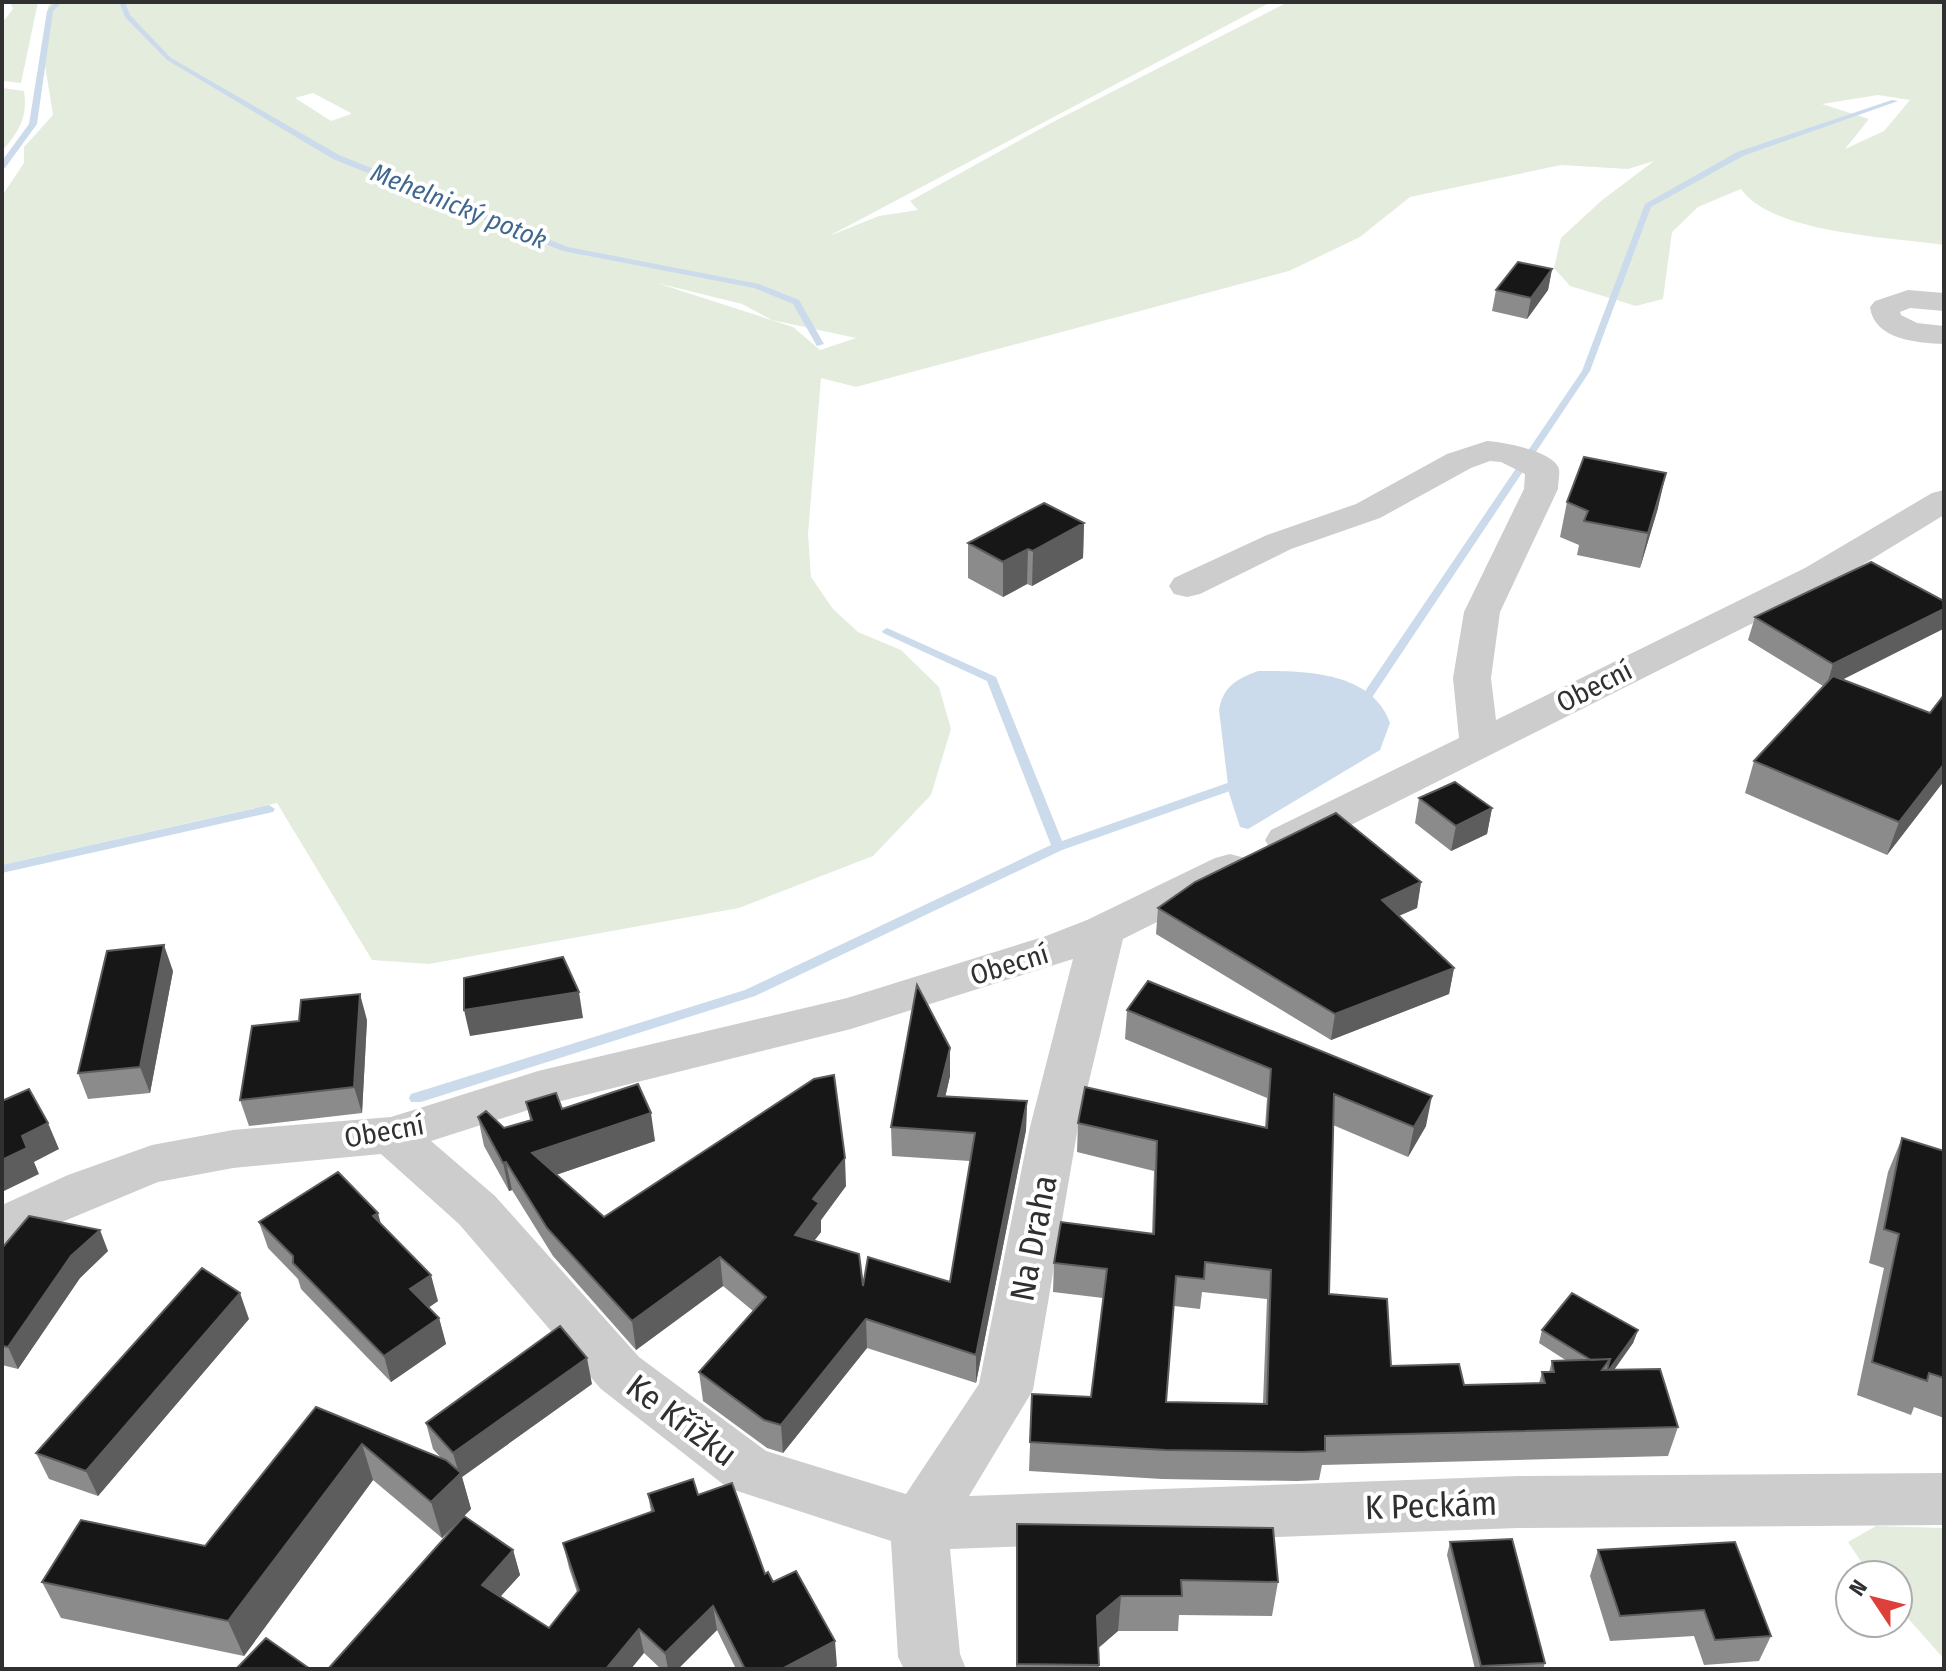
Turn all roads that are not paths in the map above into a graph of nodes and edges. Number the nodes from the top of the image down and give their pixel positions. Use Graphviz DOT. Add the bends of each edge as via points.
graph roads {
  1 [pos="1944,302"];
  2 [pos="1944,335"];
  3 [pos="1944,500"];
  4 [pos="1187,586"];
  5 [pos="1479,743"];
  6 [pos="1103,931"];
  7 [pos="391,1135"];
  8 [pos="2,1227"];
  9 [pos="1944,1499"];
  10 [pos="919,1524"];
  11 [pos="935,1669"];
  1 -- 2 [label="street" via="1898,300 1884,311 1899,327"];
  3 -- 5 [label="street, Obecní" via="1818,576"];
  4 -- 5 [label="street" via="1279,542 1368,511 1459,461 1487,451 1528,460 1542,469 1541,489 1482,612 1472,678"];
  5 -- 6 [label="street, Obecní"];
  6 -- 7 [label="street, Obecní" via="851,1013 538,1089"];
  6 -- 10 [label="street, Na Draha" via="1054,1127 1005,1390"];
  7 -- 8 [label="street, Obecní" via="233,1149 152,1164"];
  7 -- 10 [label="street, Ke Křížku" via="477,1210 620,1373 748,1470"];
  9 -- 10 [label="street, K Peckám" via="1518,1502"];
  10 -- 11 [label="street" via="929,1657"];
}
